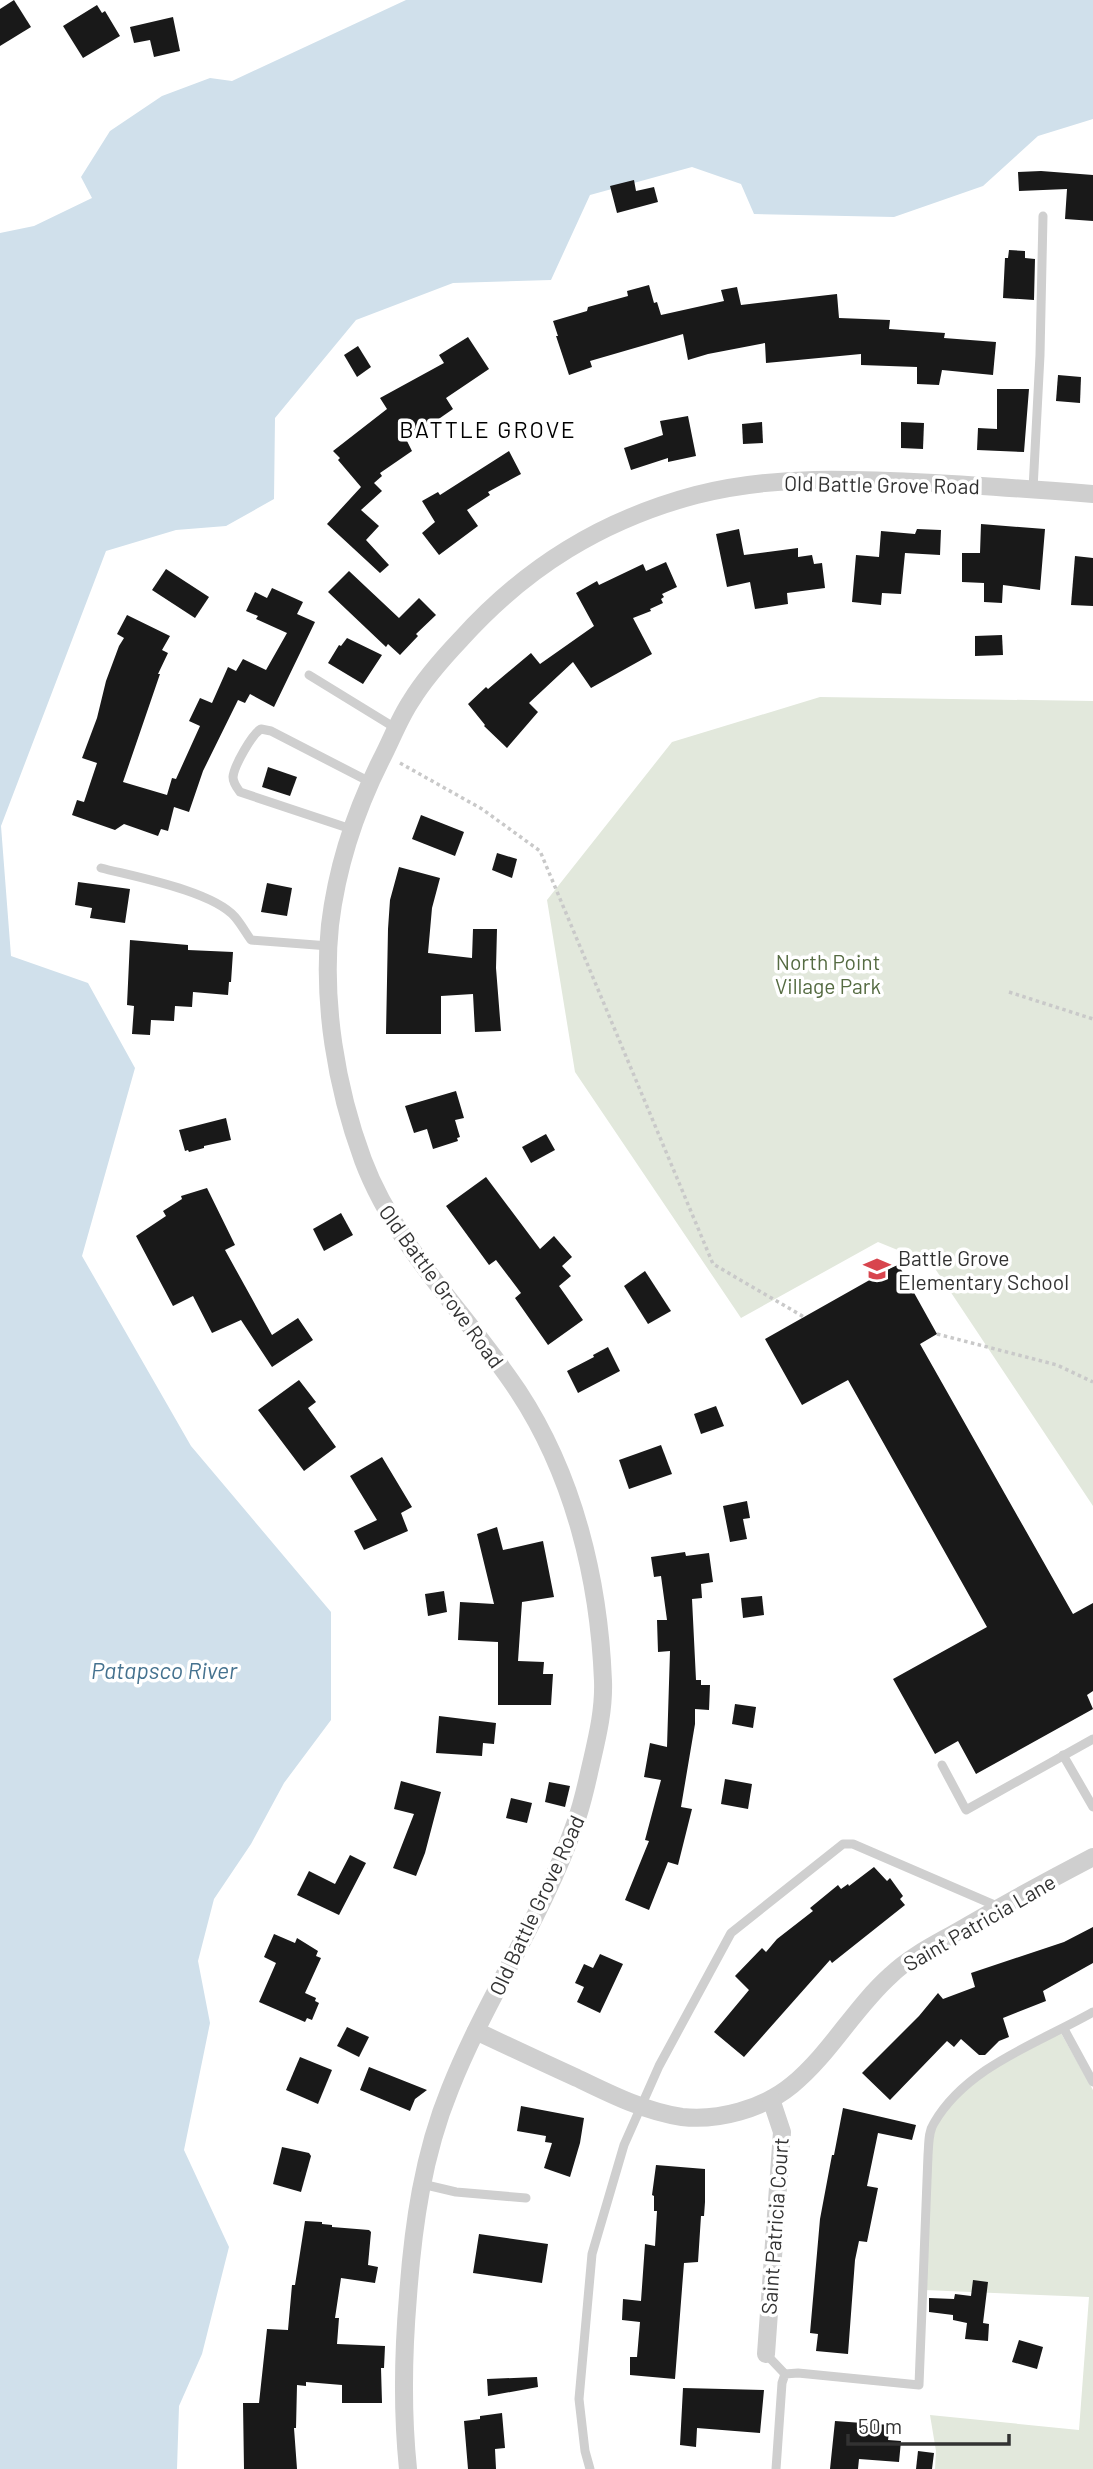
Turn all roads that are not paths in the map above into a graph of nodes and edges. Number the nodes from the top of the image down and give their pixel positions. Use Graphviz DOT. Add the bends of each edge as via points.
graph roads {
  1 [pos="1043,216"];
  2 [pos="1033,489"];
  3 [pos="1093,494"];
  4 [pos="309,676"];
  5 [pos="397,729"];
  6 [pos="370,782"];
  7 [pos="351,829"];
  8 [pos="101,868"];
  9 [pos="329,946"];
  10 [pos="1093,1739"];
  11 [pos="1063,1755"];
  12 [pos="942,1765"];
  13 [pos="1093,1807"];
  14 [pos="1093,1857"];
  15 [pos="999,1907"];
  16 [pos="1093,2012"];
  17 [pos="1064,2029"];
  18 [pos="476,2031"];
  19 [pos="1093,2082"];
  20 [pos="771,2099"];
  21 [pos="641,2105"];
  22 [pos="422,2184"];
  23 [pos="526,2198"];
  24 [pos="766,2354"];
  25 [pos="785,2374"];
  26 [pos="408,2469"];
  27 [pos="590,2469"];
  28 [pos="776,2469"];
  1 -- 2 [label="lane"];
  2 -- 3 [label="street, Old Battle Grove Road"];
  2 -- 5 [label="street, Old Battle Grove Road" via="829,479 737,486 645,510 583,538 501,599 443,659 411,700"];
  4 -- 5 [label="lane"];
  5 -- 6 [label="street, Old Battle Grove Road"];
  6 -- 7 [label="street, Old Battle Grove Road"];
  6 -- 7 [label="lane" via="261,729 253,733 233,776 240,792"];
  7 -- 9 [label="street, Old Battle Grove Road" via="332,909"];
  8 -- 9 [label="lane" via="186,890 210,901 234,915 251,940"];
  9 -- 18 [label="street, Old Battle Grove Road" via="337,1069 370,1177 407,1242 516,1388 552,1450 595,1591 603,1689 580,1810 548,1888"];
  10 -- 11 [label="lane"];
  11 -- 12 [label="lane" via="966,1810"];
  11 -- 13 [label="lane"];
  14 -- 15 [label="street, Saint Patricia Lane"];
  15 -- 20 [label="street, Saint Patricia Lane" via="892,1973 813,2066"];
  15 -- 21 [label="lane" via="853,1843 843,1843 731,1933"];
  16 -- 17 [label="lane"];
  17 -- 19 [label="lane"];
  17 -- 25 [label="lane" via="998,2060 964,2088 933,2124 927,2167 919,2385"];
  18 -- 21 [label="street, Saint Patricia Lane"];
  18 -- 22 [label="street, Old Battle Grove Road" via="447,2095"];
  20 -- 21 [label="street, Saint Patricia Lane" via="718,2116 684,2117"];
  20 -- 24 [label="street, Saint Patricia Court" via="782,2132"];
  21 -- 27 [label="lane" via="624,2145 592,2254 579,2399"];
  22 -- 23 [label="lane"];
  22 -- 26 [label="street, Old Battle Grove Road" via="412,2238 404,2350 402,2414"];
  24 -- 25 [label="lane"];
  25 -- 28 [label="lane"];
}
